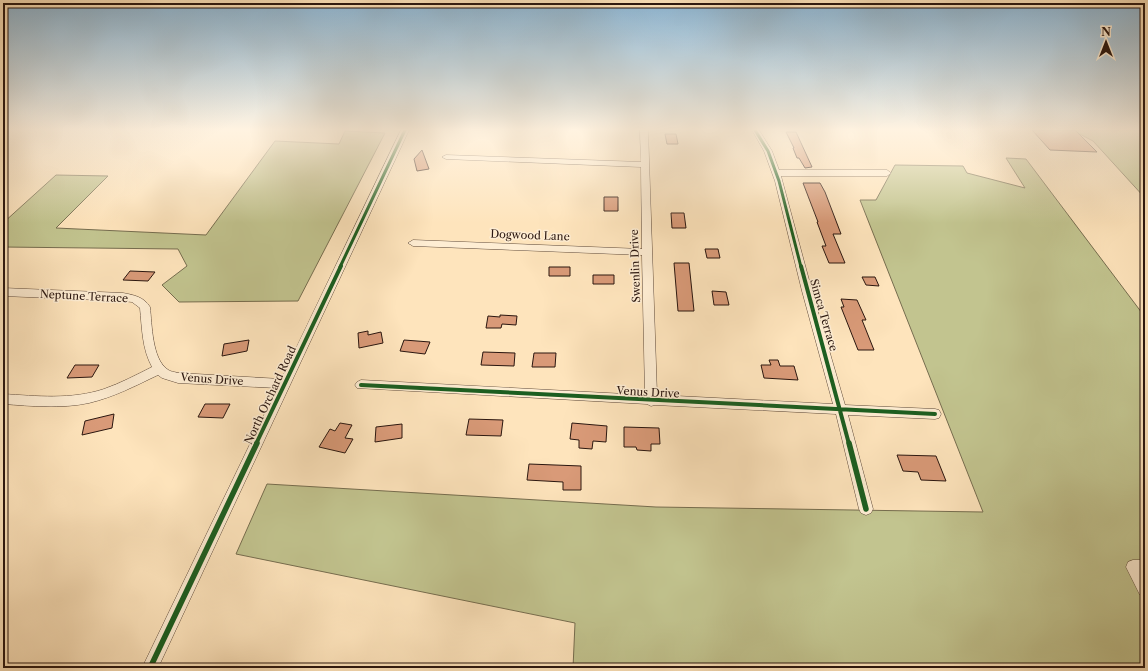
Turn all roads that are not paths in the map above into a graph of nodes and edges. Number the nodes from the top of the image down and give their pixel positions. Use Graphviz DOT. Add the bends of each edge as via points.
graph roads {
  1 [pos="390,161"];
  2 [pos="568,161"];
  3 [pos="772,161"];
  4 [pos="644,164"];
  5 [pos="776,173"];
  6 [pos="887,173"];
  7 [pos="413,243"];
  8 [pos="647,252"];
  9 [pos="3,292"];
  10 [pos="158,369"];
  11 [pos="285,384"];
  12 [pos="361,386"];
  13 [pos="3,399"];
  14 [pos="651,401"];
  15 [pos="840,410"];
  16 [pos="935,414"];
  17 [pos="866,509"];
  18 [pos="1145,568"];
  19 [pos="1145,590"];
  20 [pos="150,668"];
  1 -- 11 [label="street, North Orchard Road"];
  2 -- 4 [label="street"];
  3 -- 5 [label="street, Simca Terrace"];
  4 -- 8 [label="street, Swenlin Drive"];
  5 -- 6 [label="street"];
  5 -- 15 [label="street, Simca Terrace"];
  7 -- 8 [label="street, Dogwood Lane"];
  8 -- 14 [label="street, Swenlin Drive"];
  9 -- 10 [label="street, Neptune Terrace" via="123,297 141,302 145,307 152,358"];
  10 -- 11 [label="street, Venus Drive" via="164,374 178,378"];
  10 -- 13 [label="street" via="118,389 80,400 61,402"];
  11 -- 20 [label="street, North Orchard Road"];
  12 -- 14 [label="street, Venus Drive"];
  14 -- 15 [label="street, Venus Drive"];
  15 -- 16 [label="street, Venus Drive"];
  15 -- 17 [label="street, Simca Terrace"];
  18 -- 19 [label="street" via="1132,567"];
}
